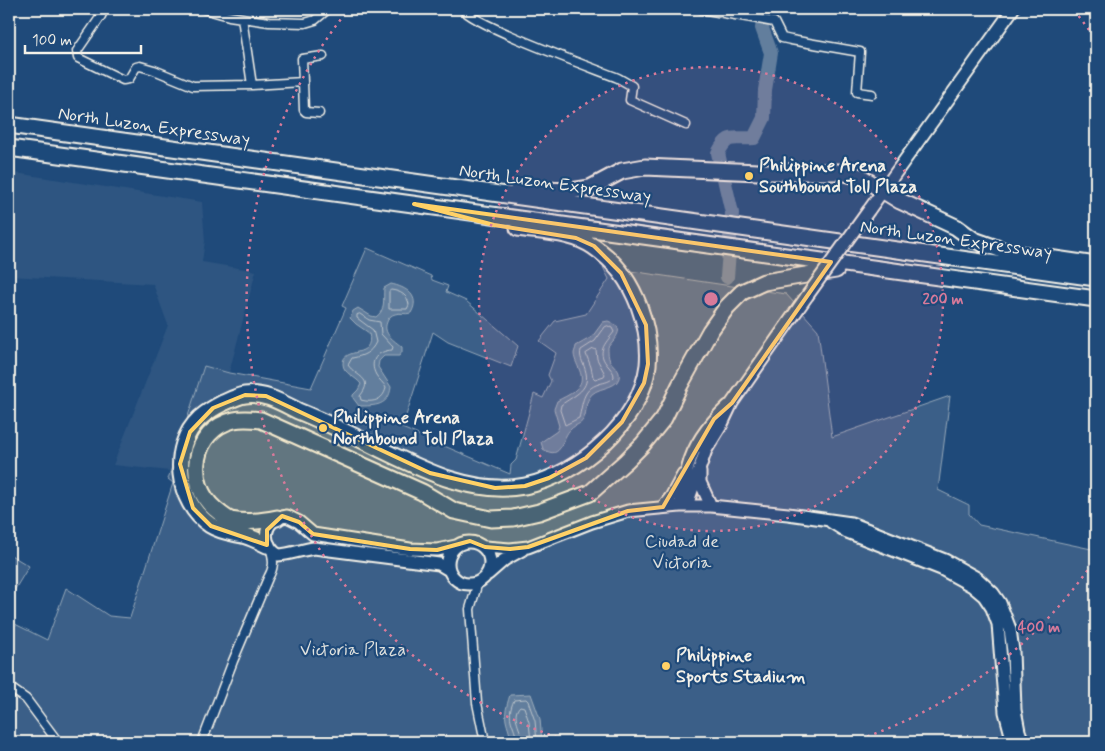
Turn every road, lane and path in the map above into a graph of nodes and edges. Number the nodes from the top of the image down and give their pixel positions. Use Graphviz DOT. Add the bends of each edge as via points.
graph roads {
  1 [pos="104,9"];
  2 [pos="204,9"];
  3 [pos="328,9"];
  4 [pos="463,9"];
  5 [pos="701,9"];
  6 [pos="1013,9"];
  7 [pos="242,18"];
  8 [pos="323,56"];
  9 [pos="303,82"];
  10 [pos="252,85"];
  11 [pos="872,94"];
  12 [pos="319,113"];
  13 [pos="9,125"];
  14 [pos="686,126"];
  15 [pos="9,148"];
  16 [pos="436,186"];
  17 [pos="883,189"];
  18 [pos="414,204"];
  19 [pos="1096,265"];
  20 [pos="857,266"];
  21 [pos="1096,278"];
  22 [pos="1096,300"];
  23 [pos="694,466"];
  24 [pos="684,506"];
  25 [pos="711,506"];
  26 [pos="663,507"];
  27 [pos="277,518"];
  28 [pos="456,546"];
  29 [pos="528,547"];
  30 [pos="269,548"];
  31 [pos="485,548"];
  32 [pos="449,570"];
  33 [pos="483,579"];
  34 [pos="1003,623"];
  35 [pos="9,687"];
  36 [pos="58,742"];
  37 [pos="202,742"];
  38 [pos="485,742"];
  39 [pos="1013,742"];
  40 [pos="1023,742"];
  1 -- 10 [label="street" via="77,52 80,60 125,80 140,66 193,86"];
  2 -- 7 [label="street"];
  3 -- 7 [label="street" via="315,20 305,23"];
  4 -- 14 [label="street" via="494,28 618,78 632,86 630,100"];
  5 -- 11 [label="street" via="774,22 782,38 860,52 857,92"];
  6 -- 17 [label="main road"];
  7 -- 10 [label="street"];
  8 -- 9 [label="street" via="302,59"];
  9 -- 10 [label="street"];
  9 -- 12 [label="street" via="304,110"];
  13 -- 16 [label="highway, North Luzon Expressway"];
  15 -- 18 [label="highway"];
  16 -- 17 [label="highway" via="571,191 590,188 622,171 645,167 740,172 841,172 861,177"];
  16 -- 21 [label="highway, North Luzon Expressway"];
  17 -- 19 [label="highway" via="956,227 974,240 1008,252"];
  17 -- 23 [label="main road, bridge" via="732,403"];
  18 -- 20 [label="highway"];
  18 -- 30 [label="highway" via="494,224 576,238 594,246 621,272 646,325 648,364 644,382 622,422 586,458 549,478 524,486 495,488 430,474 266,396 245,395 226,402 198,420 190,432 180,464 186,493 193,508 211,526 248,536"];
  20 -- 22 [label="highway"];
  20 -- 27 [label="highway" via="764,282 742,292 710,331 664,418 626,461 590,493 513,518 491,519 454,511 422,492 261,420 234,420 211,432 197,456 198,478 208,503 229,519 253,522"];
  23 -- 24 [label="main road" via="690,496"];
  23 -- 25 [label="main road"];
  23 -- 26 [label="main road"];
  24 -- 25 [label="main road"];
  24 -- 26 [label="main road"];
  25 -- 34 [label="main road" via="830,521 848,532 943,565 984,596"];
  26 -- 29 [label="main road" via="601,520"];
  27 -- 28 [label="main road" via="287,516 313,534 410,549 437,550"];
  27 -- 30 [label="main road" via="267,530"];
  28 -- 31 [label="main road" via="470,541"];
  28 -- 32 [label="main road" via="448,559"];
  29 -- 31 [label="main road"];
  29 -- 33 [label="main road" via="504,560"];
  30 -- 32 [label="main road" via="278,555 314,548 439,564"];
  30 -- 37 [label="street" via="274,560 273,570"];
  31 -- 33 [label="main road" via="491,561"];
  32 -- 33 [label="main road" via="463,583 471,585"];
  33 -- 38 [label="street" via="470,609 477,703"];
  34 -- 39 [label="main road" via="1005,712"];
  34 -- 40 [label="main road" via="1013,651 1015,710"];
  35 -- 36 [label="street" via="26,699"];
}
